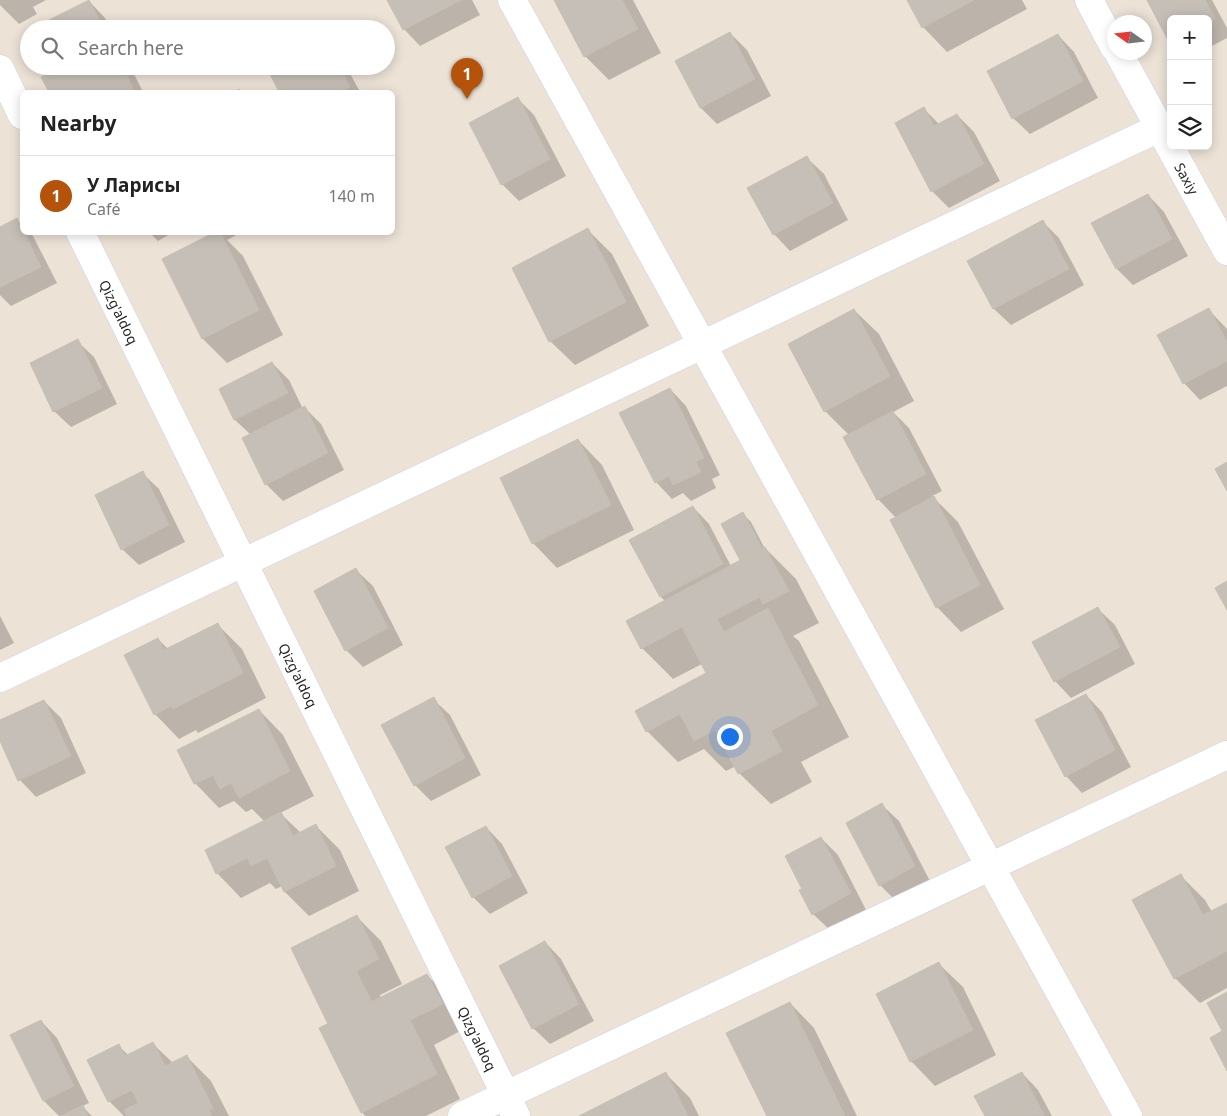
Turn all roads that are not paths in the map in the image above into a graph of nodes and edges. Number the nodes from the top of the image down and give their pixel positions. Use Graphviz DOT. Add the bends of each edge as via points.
graph roads {
  1 [pos="512,0"];
  2 [pos="1089,0"];
  3 [pos="1107,34"];
  4 [pos="1122,60"];
  5 [pos="0,70"];
  6 [pos="20,111"];
  7 [pos="1159,128"];
  8 [pos="81,235"];
  9 [pos="1227,251"];
  10 [pos="702,346"];
  11 [pos="243,563"];
  12 [pos="0,678"];
  13 [pos="1227,755"];
  14 [pos="990,867"];
  15 [pos="511,1106"];
  16 [pos="462,1116"];
  17 [pos="1128,1116"];
  1 -- 10 [label="street"];
  2 -- 3 [label="street"];
  4 -- 7 [label="street, Saxiy"];
  5 -- 6 [label="street"];
  7 -- 9 [label="street, Saxiy"];
  7 -- 10 [label="street"];
  8 -- 11 [label="street, Qizg'aldoq"];
  10 -- 11 [label="street"];
  10 -- 14 [label="street"];
  11 -- 12 [label="street"];
  11 -- 15 [label="street, Qizg'aldoq"];
  13 -- 14 [label="street"];
  14 -- 15 [label="street"];
  14 -- 17 [label="street"];
  15 -- 16 [label="street"];
}
